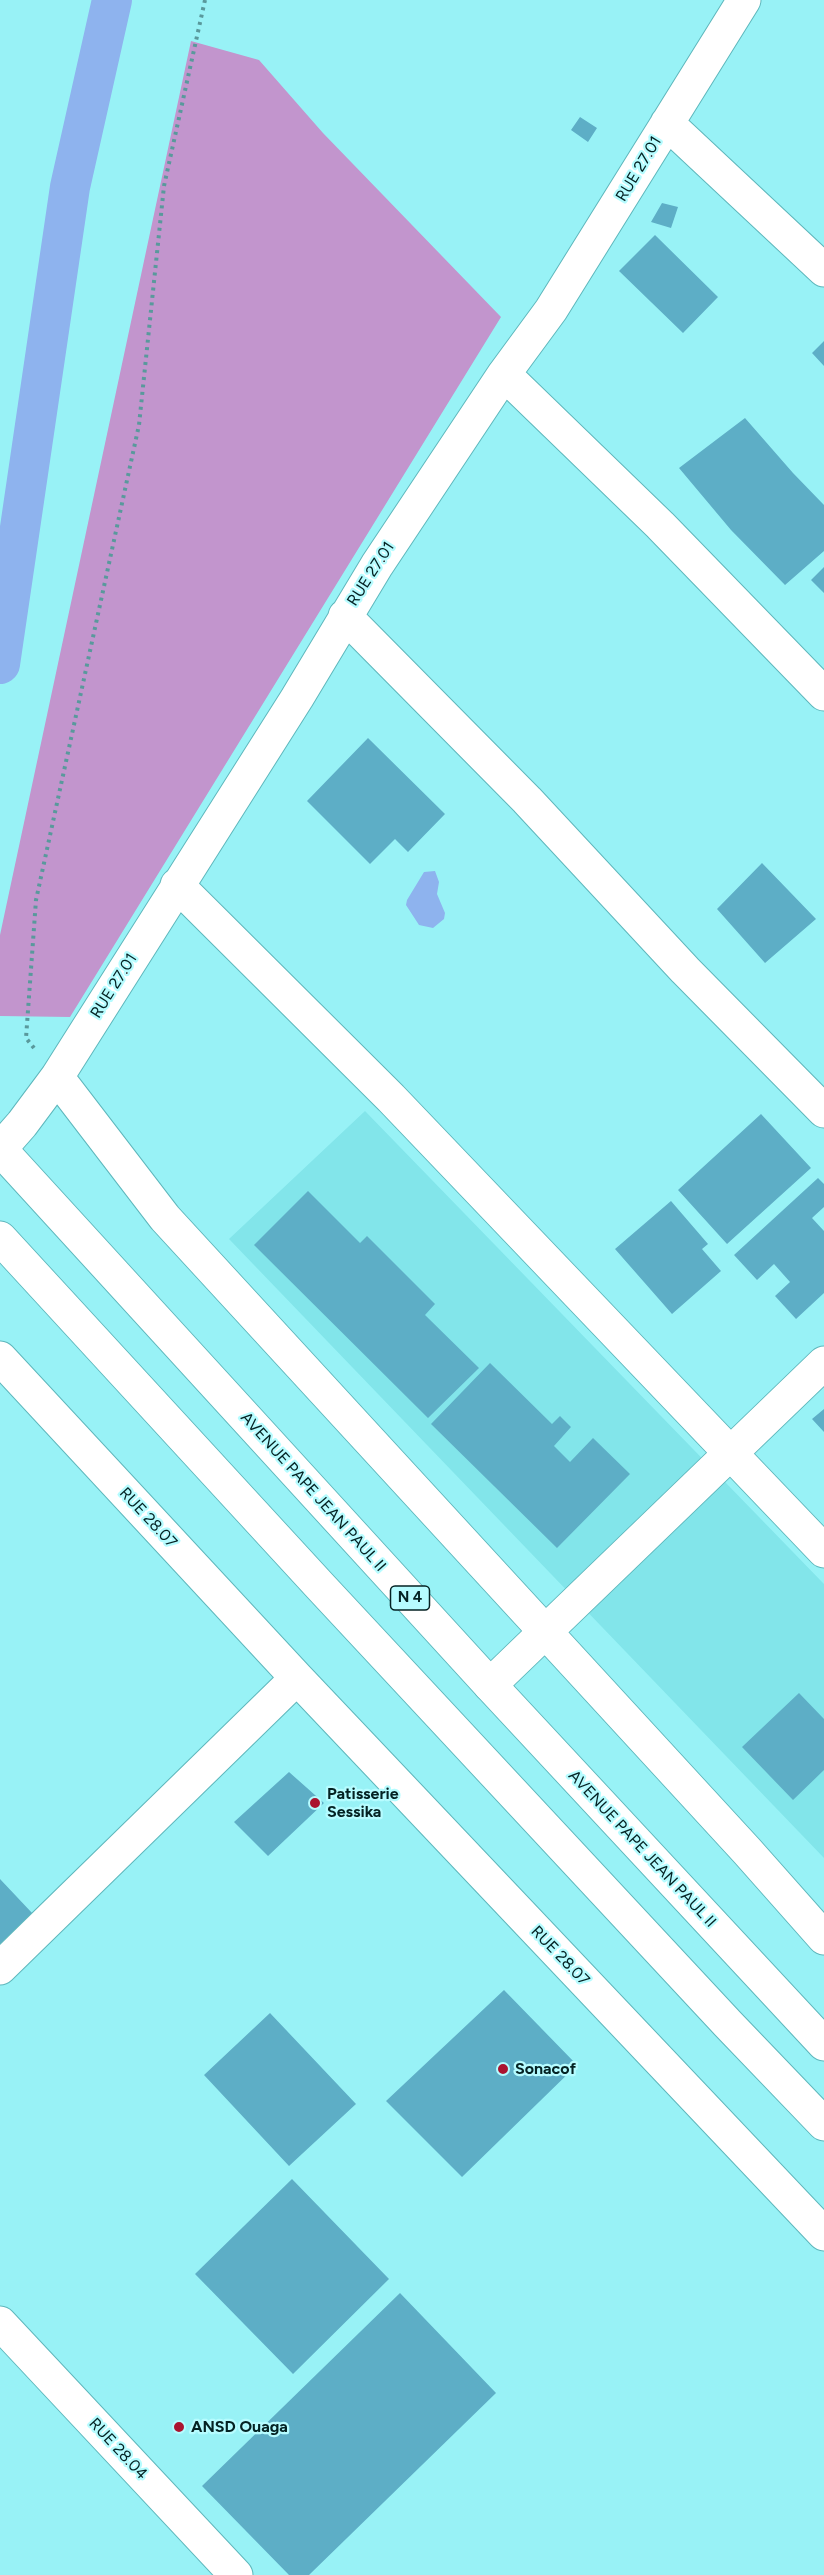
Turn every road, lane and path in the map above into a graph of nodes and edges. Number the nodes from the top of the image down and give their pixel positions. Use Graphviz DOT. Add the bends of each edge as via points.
graph roads {
  1 [pos="205,0"];
  2 [pos="744,0"];
  3 [pos="667,123"];
  4 [pos="824,270"];
  5 [pos="504,374"];
  6 [pos="345,616"];
  7 [pos="824,694"];
  8 [pos="177,885"];
  9 [pos="57,1077"];
  10 [pos="820,1100"];
  11 [pos="0,1149"];
  12 [pos="0,1238"];
  13 [pos="0,1358"];
  14 [pos="824,1363"];
  15 [pos="730,1452"];
  16 [pos="824,1551"];
  17 [pos="546,1632"];
  18 [pos="297,1678"];
  19 [pos="490,1685"];
  20 [pos="824,1938"];
  21 [pos="0,1968"];
  22 [pos="824,2044"];
  23 [pos="824,2124"];
  24 [pos="824,2234"];
  25 [pos="0,2323"];
  26 [pos="236,2575"];
  1 -- 9 [label="path" via="164,186 139,425 36,900 26,1038"];
  2 -- 3 [label="main road, RUE 27.01"];
  3 -- 4 [label="main road"];
  3 -- 5 [label="main road, RUE 27.01" via="551,310"];
  5 -- 6 [label="main road, RUE 27.01"];
  5 -- 7 [label="main road" via="660,525"];
  6 -- 8 [label="main road, RUE 27.01"];
  6 -- 10 [label="main road" via="527,800 685,970"];
  8 -- 9 [label="main road, RUE 27.01"];
  8 -- 15 [label="main road" via="391,1098"];
  9 -- 11 [label="main road, RUE 27.01"];
  9 -- 17 [label="main road" via="165,1218"];
  11 -- 19 [label="main road, AVENUE PAPE JEAN PAUL II / N 4"];
  12 -- 23 [label="main road"];
  13 -- 18 [label="main road, RUE 28.07"];
  14 -- 15 [label="main road"];
  15 -- 16 [label="main road"];
  15 -- 17 [label="main road"];
  17 -- 19 [label="main road"];
  17 -- 20 [label="main road"];
  18 -- 21 [label="main road"];
  18 -- 24 [label="main road, RUE 28.07"];
  19 -- 22 [label="main road, AVENUE PAPE JEAN PAUL II / N 4"];
  25 -- 26 [label="main road, RUE 28.04"];
}
